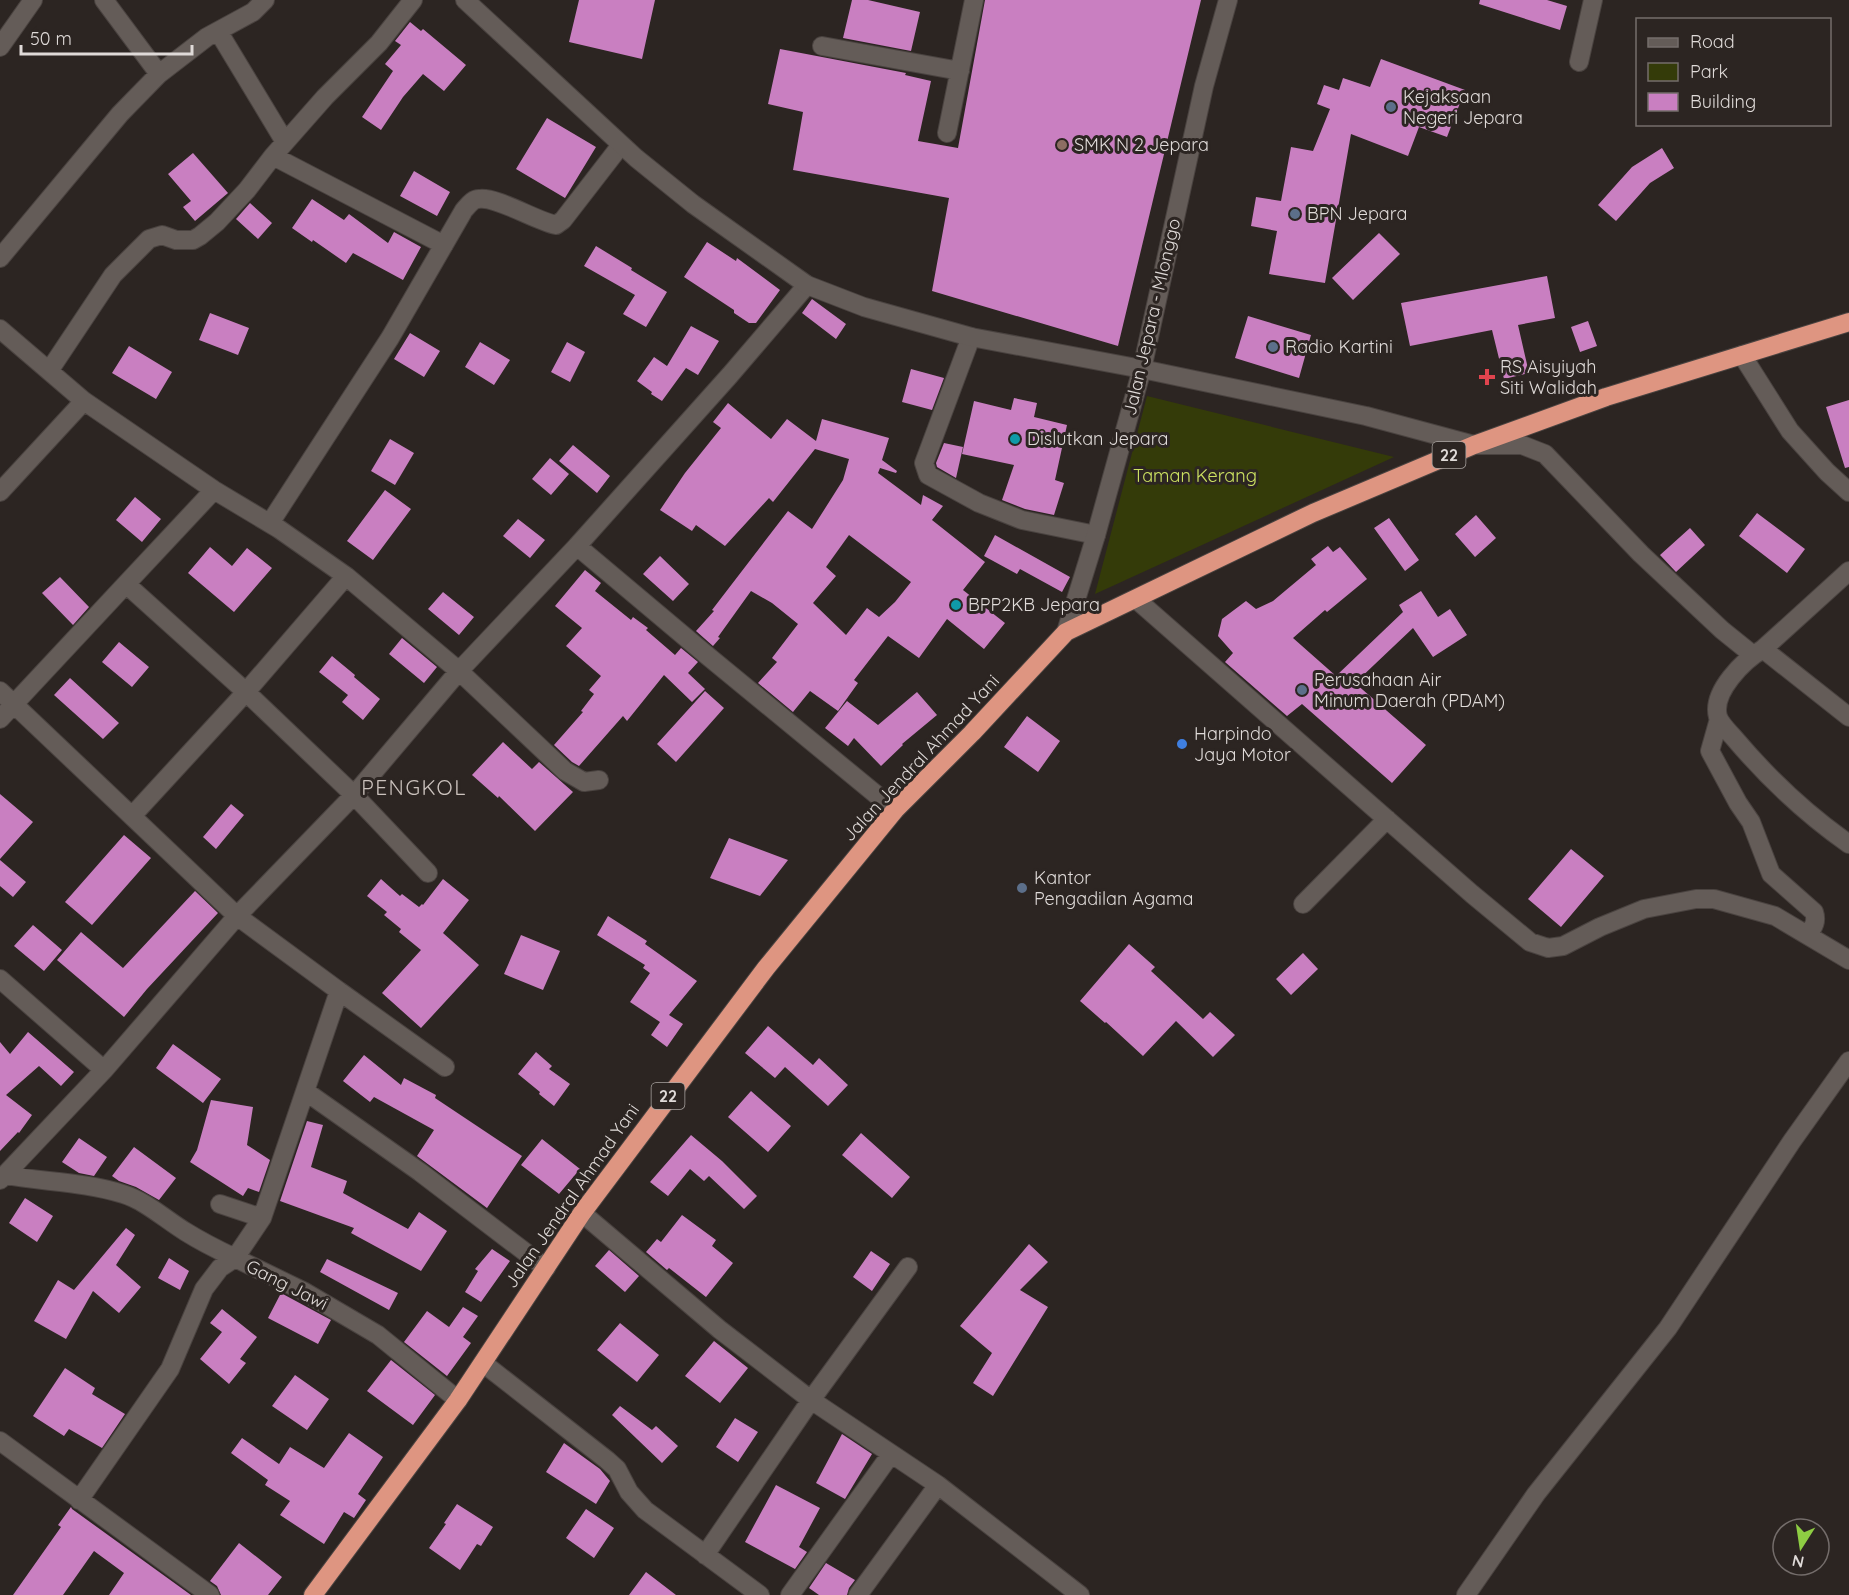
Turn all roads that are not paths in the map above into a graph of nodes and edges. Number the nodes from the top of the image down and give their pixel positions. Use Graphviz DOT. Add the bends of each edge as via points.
graph roads {
  1 [pos="33,0"];
  2 [pos="104,0"];
  3 [pos="265,0"];
  4 [pos="413,0"];
  5 [pos="465,0"];
  6 [pos="974,0"];
  7 [pos="1228,0"];
  8 [pos="1593,0"];
  9 [pos="218,31"];
  10 [pos="822,46"];
  11 [pos="0,47"];
  12 [pos="1579,62"];
  13 [pos="960,71"];
  14 [pos="159,74"];
  15 [pos="947,133"];
  16 [pos="285,142"];
  17 [pos="621,145"];
  18 [pos="273,156"];
  19 [pos="444,245"];
  20 [pos="0,258"];
  21 [pos="807,285"];
  22 [pos="1849,322"];
  23 [pos="0,329"];
  24 [pos="970,337"];
  25 [pos="1742,355"];
  26 [pos="1142,369"];
  27 [pos="49,371"];
  28 [pos="84,401"];
  29 [pos="1474,445"];
  30 [pos="214,490"];
  31 [pos="0,492"];
  32 [pos="1849,492"];
  33 [pos="270,523"];
  34 [pos="1096,535"];
  35 [pos="577,546"];
  36 [pos="1849,571"];
  37 [pos="346,576"];
  38 [pos="126,584"];
  39 [pos="1137,600"];
  40 [pos="1066,632"];
  41 [pos="1758,652"];
  42 [pos="459,671"];
  43 [pos="0,691"];
  44 [pos="246,692"];
  45 [pos="14,704"];
  46 [pos="1849,717"];
  47 [pos="1719,719"];
  48 [pos="0,720"];
  49 [pos="599,780"];
  50 [pos="354,795"];
  51 [pos="896,810"];
  52 [pos="132,816"];
  53 [pos="1387,819"];
  54 [pos="1849,844"];
  55 [pos="428,873"];
  56 [pos="1303,904"];
  57 [pos="237,916"];
  58 [pos="1808,934"];
  59 [pos="1849,960"];
  60 [pos="0,979"];
  61 [pos="339,991"];
  62 [pos="1849,1061"];
  63 [pos="445,1067"];
  64 [pos="104,1070"];
  65 [pos="305,1091"];
  66 [pos="1,1179"];
  67 [pos="220,1204"];
  68 [pos="582,1213"];
  69 [pos="262,1218"];
  70 [pos="234,1258"];
  71 [pos="908,1267"];
  72 [pos="546,1268"];
  73 [pos="483,1364"];
  74 [pos="458,1400"];
  75 [pos="811,1400"];
  76 [pos="0,1441"];
  77 [pos="891,1454"];
  78 [pos="938,1485"];
  79 [pos="80,1500"];
  80 [pos="705,1555"];
  81 [pos="210,1595"];
  82 [pos="313,1595"];
  83 [pos="760,1595"];
  84 [pos="790,1595"];
  85 [pos="858,1595"];
  86 [pos="1080,1595"];
  87 [pos="1466,1595"];
  1 -- 11 [label="street"];
  2 -- 14 [label="street"];
  3 -- 9 [label="street" via="253,12"];
  4 -- 16 [label="street" via="379,43"];
  5 -- 17 [label="street"];
  6 -- 13 [label="street"];
  7 -- 26 [label="street, Jalan Jepara - Mlonggo" via="1204,86"];
  8 -- 12 [label="street"];
  9 -- 14 [label="street"];
  9 -- 16 [label="street"];
  10 -- 13 [label="street"];
  13 -- 15 [label="street"];
  14 -- 20 [label="street" via="120,114"];
  16 -- 18 [label="street"];
  17 -- 19 [label="street" via="556,225 479,198 464,210"];
  17 -- 21 [label="street" via="693,204"];
  18 -- 19 [label="street"];
  18 -- 27 [label="street" via="247,190 200,236 193,240 162,236 149,239 113,275"];
  19 -- 33 [label="street" via="390,338"];
  21 -- 24 [label="street" via="864,307"];
  21 -- 35 [label="street"];
  22 -- 25 [label="highway, Jalan Jendral Ahmad Yani / 22"];
  23 -- 27 [label="street"];
  24 -- 26 [label="street"];
  24 -- 34 [label="street" via="924,463 926,472 979,503 1022,520"];
  25 -- 29 [label="highway, Jalan Jendral Ahmad Yani / 22" via="1606,397"];
  25 -- 32 [label="street" via="1790,431"];
  26 -- 29 [label="street" via="1366,416"];
  26 -- 34 [label="street, Jalan Jepara - Mlonggo"];
  27 -- 28 [label="street"];
  28 -- 30 [label="street"];
  28 -- 31 [label="street"];
  29 -- 39 [label="highway, Jalan Jendral Ahmad Yani / 22" via="1313,513"];
  29 -- 41 [label="street" via="1522,445 1545,454 1641,554 1722,630"];
  30 -- 33 [label="street"];
  30 -- 38 [label="street"];
  33 -- 37 [label="street"];
  34 -- 40 [label="street, Jalan Jepara - Mlonggo"];
  35 -- 42 [label="street"];
  35 -- 51 [label="street"];
  36 -- 41 [label="street"];
  37 -- 42 [label="street"];
  37 -- 44 [label="street"];
  38 -- 44 [label="street"];
  38 -- 45 [label="street"];
  39 -- 40 [label="highway, Jalan Jendral Ahmad Yani / 22"];
  39 -- 53 [label="street"];
  40 -- 51 [label="highway, Jalan Jendral Ahmad Yani / 22"];
  41 -- 46 [label="street"];
  41 -- 47 [label="street" via="1723,689 1717,707"];
  42 -- 49 [label="street" via="565,771 584,782"];
  42 -- 50 [label="street"];
  43 -- 45 [label="street"];
  44 -- 50 [label="street"];
  44 -- 52 [label="street"];
  45 -- 48 [label="street"];
  45 -- 52 [label="street"];
  47 -- 54 [label="street" via="1759,768 1820,824"];
  47 -- 58 [label="street" via="1710,751 1751,822 1771,874 1814,912 1814,927"];
  50 -- 55 [label="street"];
  50 -- 57 [label="street"];
  51 -- 68 [label="highway, Jalan Jendral Ahmad Yani / 22" via="766,968"];
  52 -- 57 [label="street"];
  53 -- 56 [label="street"];
  53 -- 58 [label="street" via="1472,894 1540,946 1557,948 1644,909 1696,899 1714,899 1775,916"];
  57 -- 61 [label="street"];
  57 -- 64 [label="street"];
  58 -- 59 [label="street"];
  60 -- 64 [label="street"];
  61 -- 63 [label="street"];
  61 -- 65 [label="street"];
  62 -- 87 [label="street" via="1668,1328 1536,1494"];
  64 -- 66 [label="street"];
  65 -- 69 [label="street"];
  65 -- 72 [label="street"];
  66 -- 70 [label="street" via="56,1181 123,1194"];
  67 -- 69 [label="street"];
  68 -- 72 [label="highway, Jalan Jendral Ahmad Yani / 22"];
  68 -- 75 [label="street" via="719,1329"];
  69 -- 70 [label="street"];
  70 -- 74 [label="street, Gang Jawi" via="303,1291 378,1335"];
  70 -- 79 [label="street, Gang Jawi" via="220,1268 204,1289 170,1369"];
  71 -- 75 [label="street"];
  72 -- 73 [label="highway, Jalan Jendral Ahmad Yani / 22"];
  73 -- 74 [label="highway, Jalan Jendral Ahmad Yani / 22"];
  73 -- 80 [label="street" via="607,1460 645,1510"];
  74 -- 82 [label="highway, Jalan Jendral Ahmad Yani / 22"];
  75 -- 77 [label="street"];
  75 -- 80 [label="street"];
  76 -- 79 [label="street"];
  77 -- 78 [label="street"];
  77 -- 84 [label="street"];
  78 -- 85 [label="street"];
  78 -- 86 [label="street"];
  79 -- 81 [label="street"];
  80 -- 83 [label="street"];
}
